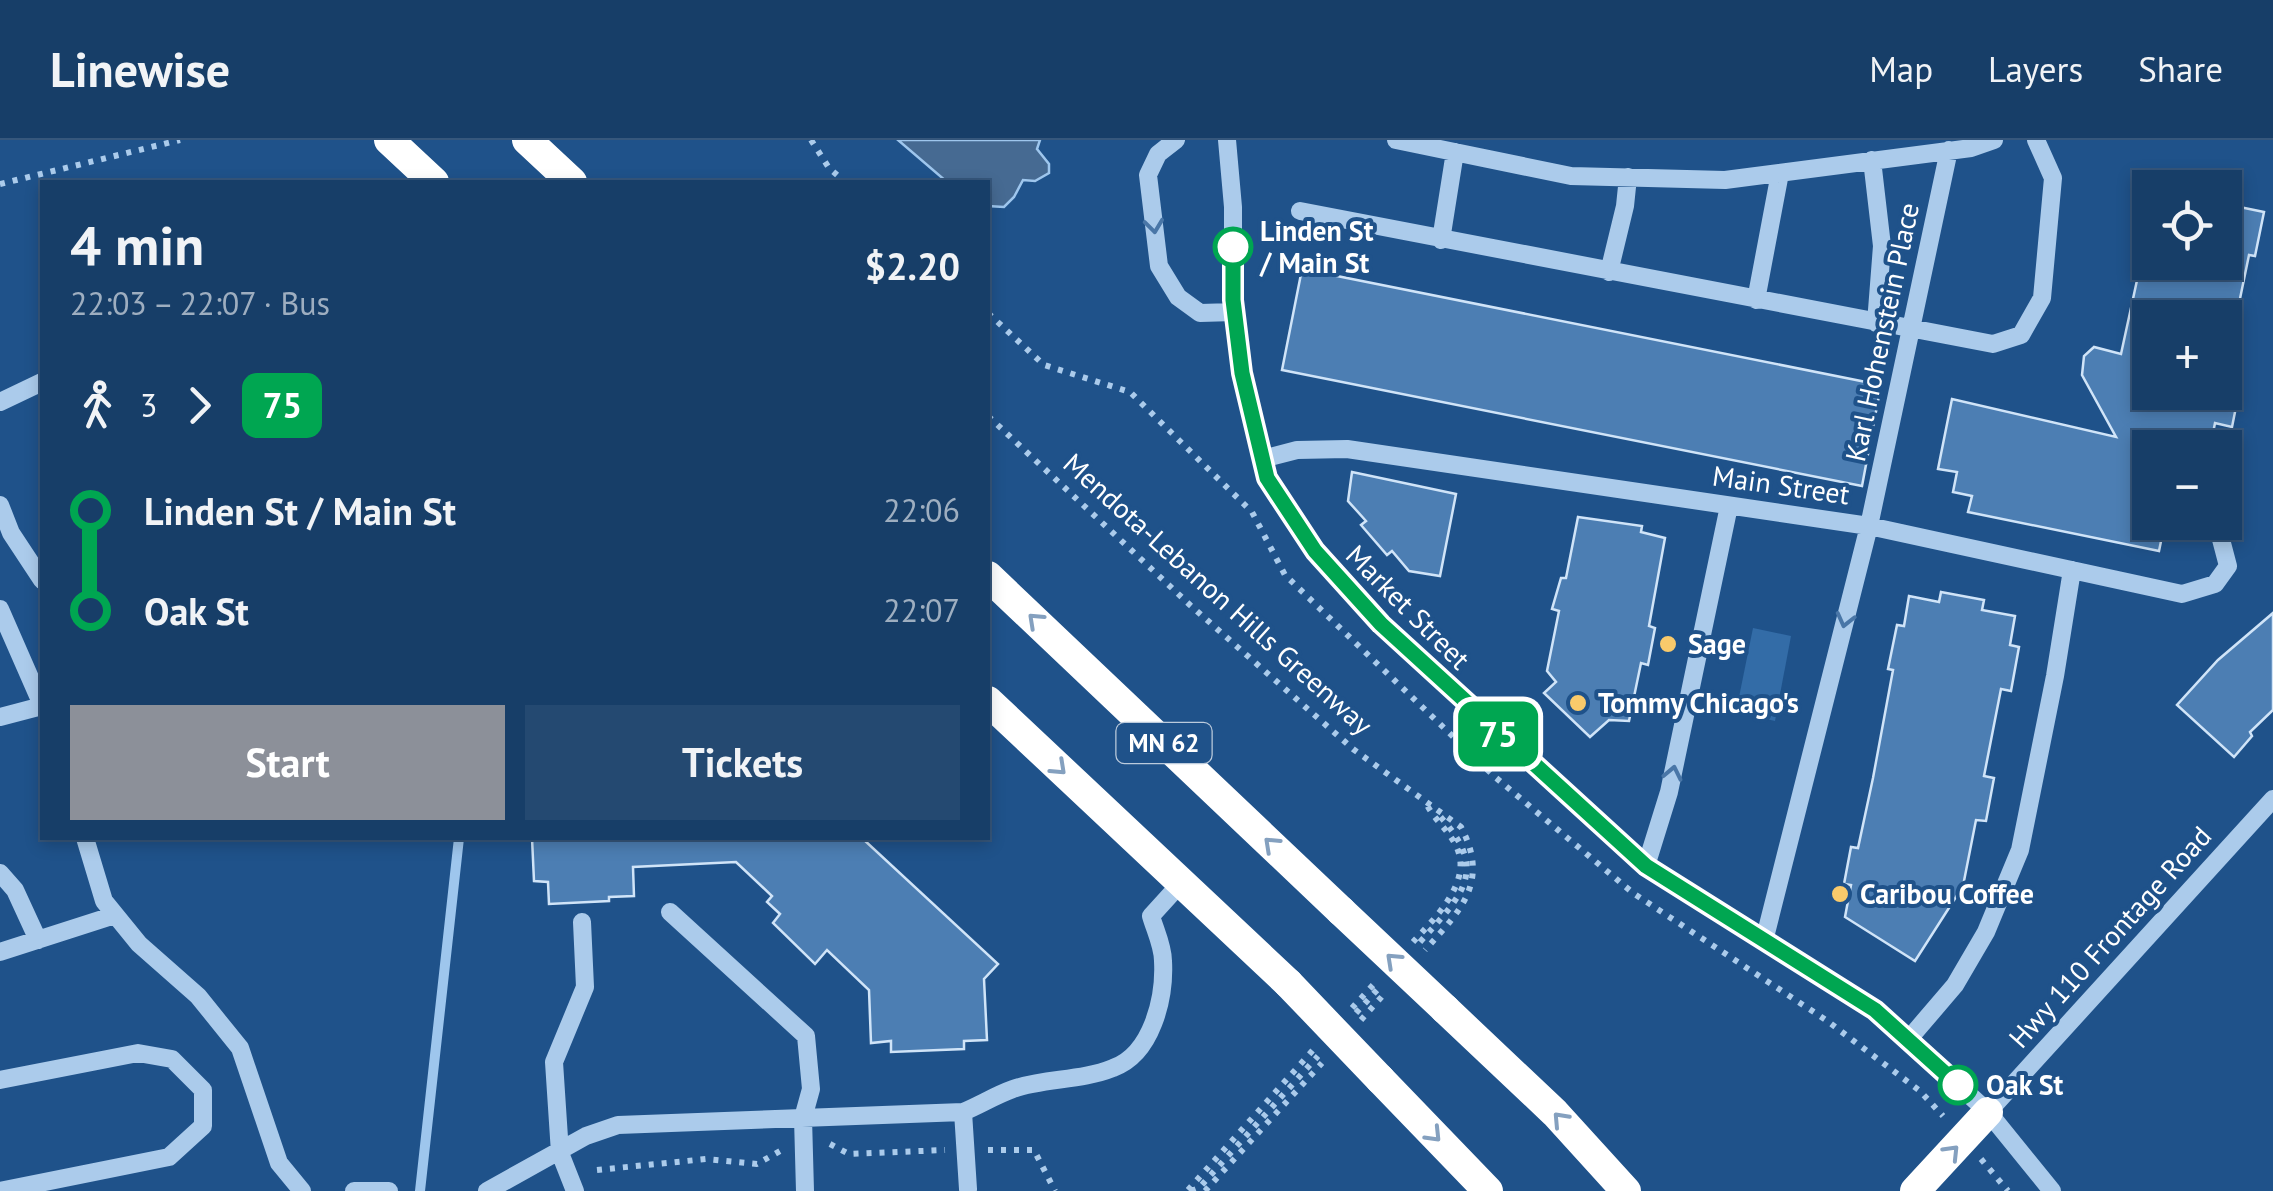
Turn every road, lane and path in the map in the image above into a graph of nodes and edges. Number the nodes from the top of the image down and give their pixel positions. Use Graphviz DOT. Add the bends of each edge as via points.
graph roads {
  1 [pos="180,140"];
  2 [pos="389,140"];
  3 [pos="811,140"];
  4 [pos="1176,140"];
  5 [pos="1227,140"];
  6 [pos="1396,140"];
  7 [pos="1994,140"];
  8 [pos="2036,140"];
  9 [pos="535,145"];
  10 [pos="1949,150"];
  11 [pos="1455,152"];
  12 [pos="1872,160"];
  13 [pos="1780,173"];
  14 [pos="1628,178"];
  15 [pos="432,180"];
  16 [pos="570,180"];
  17 [pos="842,180"];
  18 [pos="0,184"];
  19 [pos="1300,211"];
  20 [pos="1441,240"];
  21 [pos="1608,272"];
  22 [pos="1756,300"];
  23 [pos="1234,312"];
  24 [pos="1876,323"];
  25 [pos="1911,329"];
  26 [pos="40,384"];
  27 [pos="0,402"];
  28 [pos="990,418"];
  29 [pos="1262,459"];
  30 [pos="0,505"];
  31 [pos="1729,506"];
  32 [pos="1869,526"];
  33 [pos="2221,540"];
  34 [pos="2072,570"];
  35 [pos="40,577"];
  36 [pos="990,578"];
  37 [pos="0,609"];
  38 [pos="40,700"];
  39 [pos="990,703"];
  40 [pos="40,706"];
  41 [pos="0,716"];
  42 [pos="2273,799"];
  43 [pos="86,840"];
  44 [pos="1646,866"];
  45 [pos="0,874"];
  46 [pos="1182,883"];
  47 [pos="670,912"];
  48 [pos="116,915"];
  49 [pos="582,922"];
  50 [pos="38,940"];
  51 [pos="1764,941"];
  52 [pos="0,952"];
  53 [pos="1413,956"];
  54 [pos="1386,986"];
  55 [pos="1347,1030"];
  56 [pos="1908,1040"];
  57 [pos="0,1080"];
  58 [pos="963,1112"];
  59 [pos="1988,1112"];
  60 [pos="803,1118"];
  61 [pos="830,1144"];
  62 [pos="781,1150"];
  63 [pos="951,1150"];
  64 [pos="988,1150"];
  65 [pos="560,1153"];
  66 [pos="1980,1158"];
  67 [pos="597,1170"];
  68 [pos="968,1189"];
  69 [pos="0,1191"];
  70 [pos="302,1191"];
  71 [pos="354,1191"];
  72 [pos="389,1191"];
  73 [pos="487,1191"];
  74 [pos="575,1191"];
  75 [pos="806,1191"];
  76 [pos="1055,1191"];
  77 [pos="1192,1191"];
  78 [pos="1205,1191"];
  79 [pos="1488,1191"];
  80 [pos="1626,1191"];
  81 [pos="1915,1191"];
  82 [pos="2008,1191"];
  83 [pos="2052,1191"];
  1 -- 18 [label="path"];
  2 -- 15 [label="highway"];
  3 -- 17 [label="path"];
  4 -- 23 [label="street, one-way" via="1158,154 1148,175 1159,266 1178,297 1200,313"];
  5 -- 23 [label="street, Market Street"];
  6 -- 11 [label="street"];
  7 -- 10 [label="street"];
  8 -- 25 [label="street" via="2053,178 2042,298 2021,335 1993,344"];
  9 -- 16 [label="highway"];
  10 -- 12 [label="street"];
  10 -- 25 [label="street, Karl Hohenstein Place"];
  11 -- 14 [label="street" via="1571,176"];
  11 -- 20 [label="street"];
  12 -- 13 [label="street"];
  12 -- 24 [label="street" via="1882,246"];
  13 -- 14 [label="street" via="1725,180"];
  13 -- 22 [label="street"];
  14 -- 21 [label="street"];
  19 -- 20 [label="street"];
  20 -- 21 [label="street"];
  21 -- 22 [label="street"];
  22 -- 24 [label="street"];
  23 -- 29 [label="street, Market Street"];
  24 -- 25 [label="street"];
  25 -- 32 [label="street, Karl Hohenstein Place"];
  26 -- 27 [label="street"];
  28 -- 53 [label="path, Mendota-Lebanon Hills Greenway" via="1190,604 1456,833 1467,860 1460,896"];
  29 -- 31 [label="street, Main Street" via="1297,450 1347,450"];
  29 -- 44 [label="street, Market Street" via="1267,478 1315,551 1381,624"];
  30 -- 35 [label="street"];
  31 -- 32 [label="street, Main Street"];
  44 -- 31 [label="street, one-way" via="1669,792"];
  32 -- 34 [label="street"];
  32 -- 51 [label="street, Main Street, one-way"];
  33 -- 34 [label="street" via="2228,566 2215,584 2182,594"];
  34 -- 56 [label="street" via="2020,850 1978,946"];
  80 -- 36 [label="highway, MN 62, one-way, bridge" via="1554,1113"];
  37 -- 38 [label="street"];
  39 -- 46 [label="highway, one-way"];
  40 -- 41 [label="street"];
  42 -- 59 [label="street, Hwy 110 Frontage Road"];
  43 -- 48 [label="street" via="104,900"];
  44 -- 51 [label="street, Market Street"];
  45 -- 50 [label="street" via="15,890"];
  46 -- 58 [label="street" via="1151,916 1163,957 1162,993 1137,1050 1118,1067 1014,1088"];
  46 -- 79 [label="highway, one-way, bridge"];
  47 -- 60 [label="street" via="806,1036 811,1089"];
  48 -- 50 [label="street"];
  48 -- 70 [label="street" via="240,1048 279,1163"];
  49 -- 65 [label="street" via="585,986 554,1062"];
  50 -- 52 [label="street"];
  51 -- 56 [label="street, Market Street" via="1875,1010"];
  54 -- 55 [label="path"];
  56 -- 59 [label="street, Market Street"];
  57 -- 69 [label="street" via="138,1053 172,1060 202,1090 202,1126 169,1157"];
  58 -- 60 [label="street"];
  58 -- 68 [label="street"];
  81 -- 59 [label="highway, one-way"];
  59 -- 83 [label="street, Market Street"];
  60 -- 65 [label="street" via="618,1125"];
  60 -- 75 [label="street"];
  61 -- 63 [label="path" via="849,1154"];
  62 -- 67 [label="path" via="757,1164 706,1159"];
  64 -- 76 [label="path" via="1034,1150"];
  65 -- 73 [label="street"];
  65 -- 74 [label="street"];
  66 -- 82 [label="path"];
  71 -- 72 [label="street"];
  77 -- 78 [label="path" via="1320,1059"];
}
